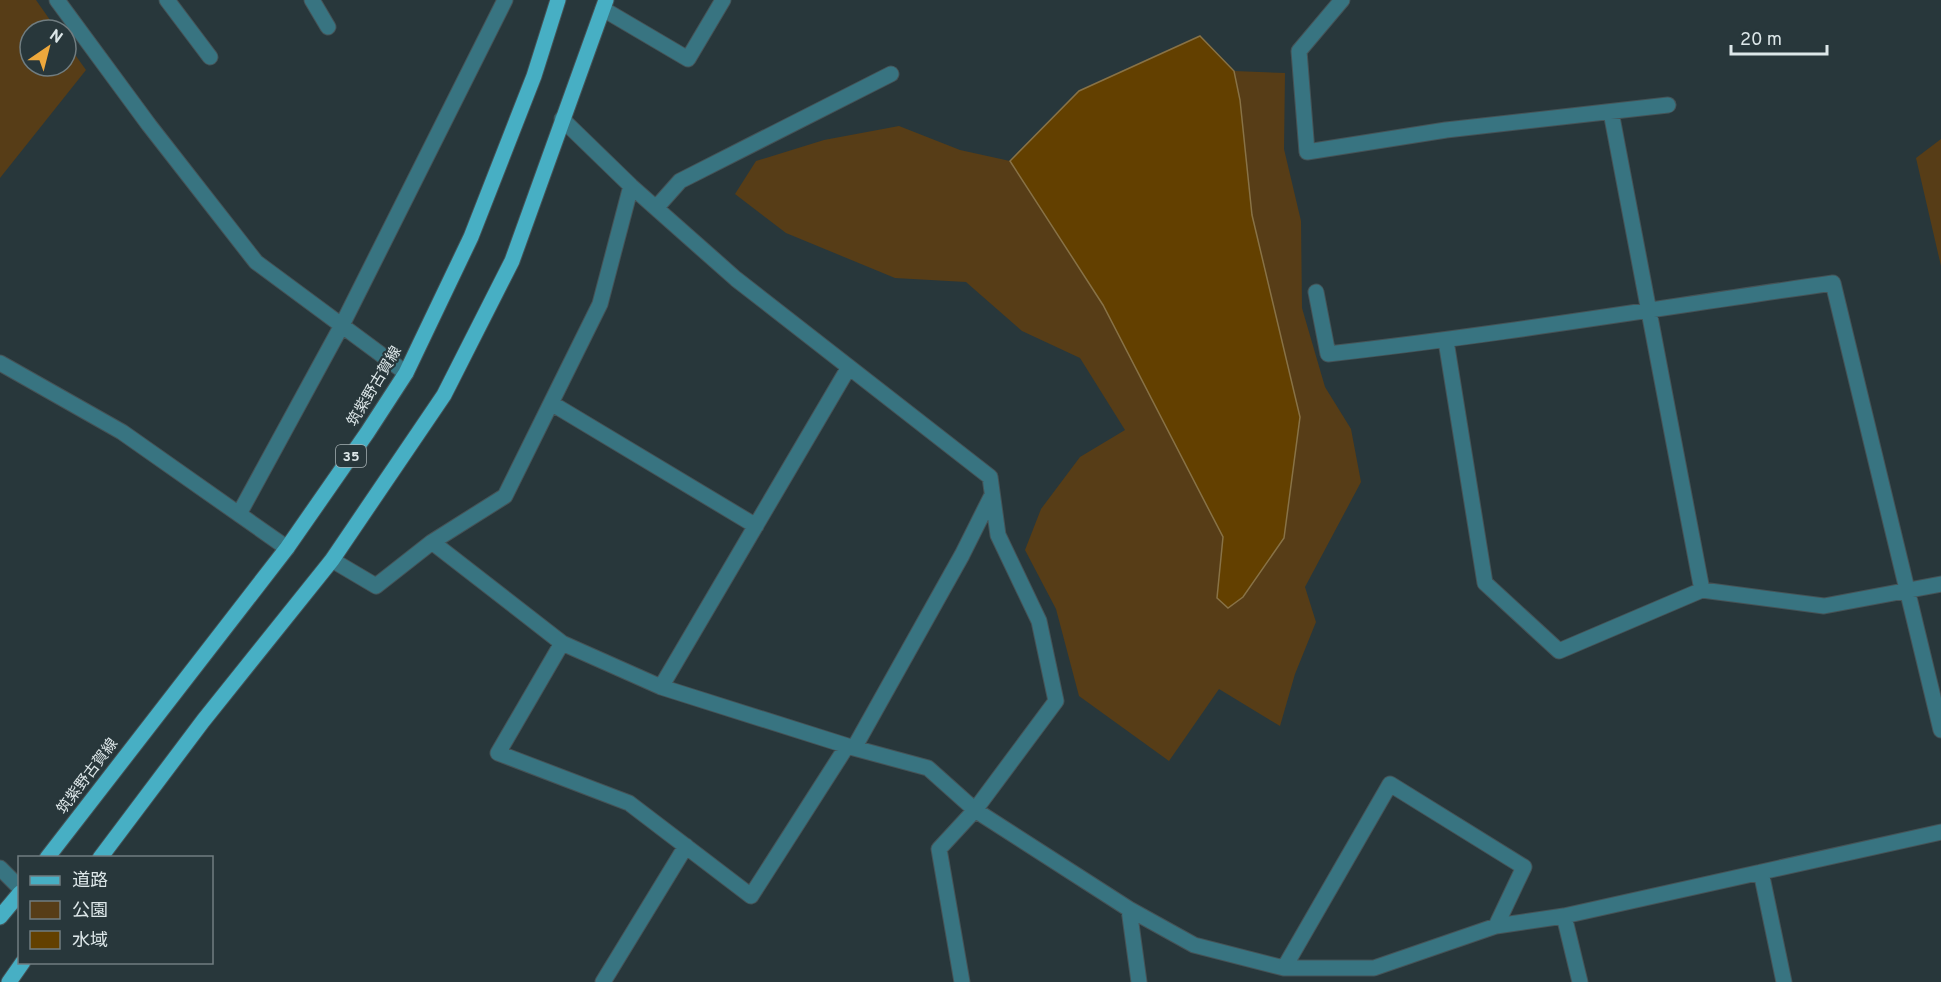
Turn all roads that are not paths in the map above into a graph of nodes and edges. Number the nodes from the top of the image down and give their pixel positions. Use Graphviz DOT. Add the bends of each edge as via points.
graph roads {
  1 [pos="57,0"];
  2 [pos="167,0"];
  3 [pos="312,0"];
  4 [pos="505,0"];
  5 [pos="558,0"];
  6 [pos="723,0"];
  7 [pos="1342,0"];
  8 [pos="605,4"];
  9 [pos="328,27"];
  10 [pos="210,57"];
  11 [pos="891,74"];
  12 [pos="1668,105"];
  13 [pos="1611,112"];
  14 [pos="562,119"];
  15 [pos="631,186"];
  16 [pos="656,208"];
  17 [pos="1316,292"];
  18 [pos="1648,309"];
  19 [pos="342,325"];
  20 [pos="1446,341"];
  21 [pos="0,363"];
  22 [pos="849,367"];
  23 [pos="406,373"];
  24 [pos="551,403"];
  25 [pos="992,495"];
  26 [pos="239,514"];
  27 [pos="756,526"];
  28 [pos="432,542"];
  29 [pos="287,548"];
  30 [pos="332,560"];
  31 [pos="1941,584"];
  32 [pos="1702,590"];
  33 [pos="1907,590"];
  34 [pos="562,643"];
  35 [pos="661,687"];
  36 [pos="1941,730"];
  37 [pos="850,747"];
  38 [pos="975,810"];
  39 [pos="1941,832"];
  40 [pos="686,846"];
  41 [pos="49,856"];
  42 [pos="102,856"];
  43 [pos="0,868"];
  44 [pos="1761,872"];
  45 [pos="18,886"];
  46 [pos="18,896"];
  47 [pos="1129,909"];
  48 [pos="1564,916"];
  49 [pos="0,918"];
  50 [pos="1496,926"];
  51 [pos="22,964"];
  52 [pos="1284,968"];
  53 [pos="1376,975"];
  54 [pos="9,982"];
  55 [pos="603,982"];
  56 [pos="962,982"];
  57 [pos="1139,982"];
  58 [pos="1580,982"];
  59 [pos="1784,982"];
  1 -- 19 [label="street" via="256,262"];
  2 -- 10 [label="street"];
  3 -- 9 [label="street"];
  4 -- 19 [label="street"];
  5 -- 23 [label="main road, 筑紫野古賀線 / 35" via="534,76 471,237"];
  6 -- 8 [label="street" via="688,59"];
  7 -- 13 [label="street" via="1299,51 1307,152 1446,130"];
  8 -- 14 [label="main road"];
  11 -- 16 [label="street" via="680,181"];
  12 -- 13 [label="street"];
  13 -- 18 [label="street"];
  14 -- 15 [label="street"];
  14 -- 30 [label="main road" via="512,261 444,395"];
  15 -- 16 [label="street"];
  15 -- 24 [label="street" via="600,304"];
  16 -- 22 [label="street" via="736,279"];
  17 -- 20 [label="street" via="1328,354"];
  18 -- 20 [label="street"];
  18 -- 32 [label="street"];
  18 -- 33 [label="street" via="1833,283"];
  19 -- 23 [label="street"];
  19 -- 26 [label="street"];
  20 -- 32 [label="street" via="1485,583 1559,651"];
  21 -- 26 [label="street" via="122,432"];
  22 -- 25 [label="street" via="990,477"];
  22 -- 27 [label="street"];
  23 -- 29 [label="main road, 筑紫野古賀線 / 35"];
  24 -- 27 [label="street"];
  24 -- 28 [label="street" via="505,496"];
  25 -- 37 [label="street" via="962,555"];
  25 -- 38 [label="street" via="998,535 1039,621 1056,701"];
  26 -- 29 [label="street"];
  27 -- 35 [label="street"];
  28 -- 30 [label="street" via="376,586"];
  28 -- 34 [label="street"];
  29 -- 41 [label="main road, 筑紫野古賀線 / 35"];
  30 -- 42 [label="main road"];
  31 -- 33 [label="street"];
  32 -- 33 [label="street" via="1824,606"];
  33 -- 36 [label="street"];
  34 -- 35 [label="street"];
  34 -- 40 [label="street" via="498,753 629,803"];
  35 -- 37 [label="street"];
  37 -- 38 [label="street" via="928,768"];
  37 -- 40 [label="street" via="752,896"];
  38 -- 47 [label="street"];
  38 -- 56 [label="street" via="939,849"];
  39 -- 44 [label="street"];
  40 -- 55 [label="street"];
  43 -- 45 [label="street"];
  44 -- 48 [label="street"];
  44 -- 59 [label="street"];
  46 -- 49 [label="main road"];
  47 -- 52 [label="street" via="1194,945"];
  47 -- 57 [label="street"];
  48 -- 50 [label="street"];
  48 -- 58 [label="street"];
  50 -- 52 [label="street" via="1524,867 1390,784"];
  50 -- 53 [label="street"];
  51 -- 54 [label="main road"];
  52 -- 53 [label="street"];
}
